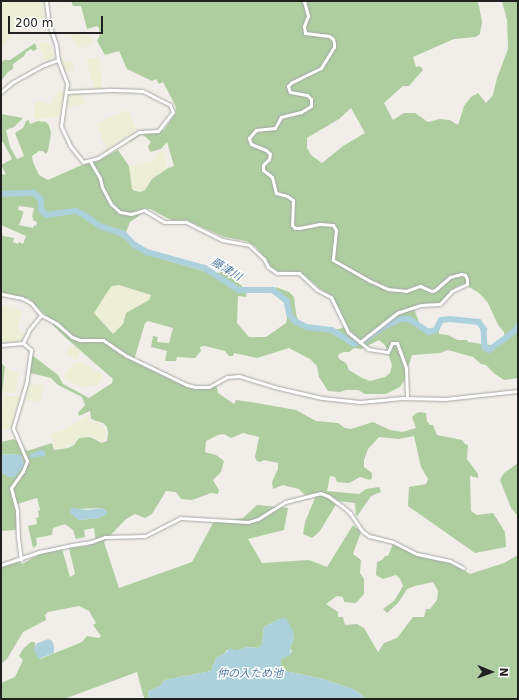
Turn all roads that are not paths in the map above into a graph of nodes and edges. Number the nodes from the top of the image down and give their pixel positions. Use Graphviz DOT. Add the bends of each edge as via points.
graph roads {
  1 [pos="46,1"];
  2 [pos="304,1"];
  3 [pos="58,60"];
  4 [pos="1,92"];
  5 [pos="67,92"];
  6 [pos="90,161"];
  7 [pos="1,294"];
  8 [pos="41,314"];
  9 [pos="360,342"];
  10 [pos="23,344"];
  11 [pos="1,345"];
  12 [pos="518,391"];
  13 [pos="407,398"];
  14 [pos="21,560"];
  15 [pos="1,565"];
  16 [pos="463,568"];
  1 -- 3 [label="street"];
  2 -- 9 [label="street" via="308,16 304,26 305,33 329,36 334,43 321,68 288,86 290,92 307,95 311,99 311,106 301,112 281,117 274,128 256,130 249,138 252,144 270,154 263,170 272,177 276,193 293,200 293,227 333,225 336,230 333,260 370,282 388,289 406,291 420,286 432,291 450,276 461,274 468,279 467,284 452,291 440,304 421,305 397,313"];
  3 -- 4 [label="street" via="14,82"];
  3 -- 5 [label="street"];
  5 -- 6 [label="street" via="61,118 62,129 83,162"];
  5 -- 6 [label="street" via="142,92 170,105 173,109 158,131 138,132"];
  6 -- 9 [label="street" via="111,204 120,212 131,214 144,210 164,222 186,222 222,240 249,245 264,259 268,268 277,273 299,273 317,290 331,297 345,328"];
  7 -- 8 [label="street" via="26,300"];
  8 -- 10 [label="street"];
  8 -- 13 [label="street" via="56,323 72,338 103,340 127,356 187,385 209,387 227,377 239,376 322,398 360,402"];
  9 -- 13 [label="street" via="372,350 388,352 392,343 397,343 406,368"];
  10 -- 11 [label="street"];
  10 -- 14 [label="street" via="31,350 26,384 13,428 27,461 23,472 11,488 17,510"];
  12 -- 13 [label="street" via="445,399"];
  14 -- 15 [label="street"];
  14 -- 16 [label="street" via="39,552 105,537 145,536 180,518 248,522 258,519 285,502 320,494 328,496 350,513 357,526 369,536 393,542 417,554 450,561"];
}
